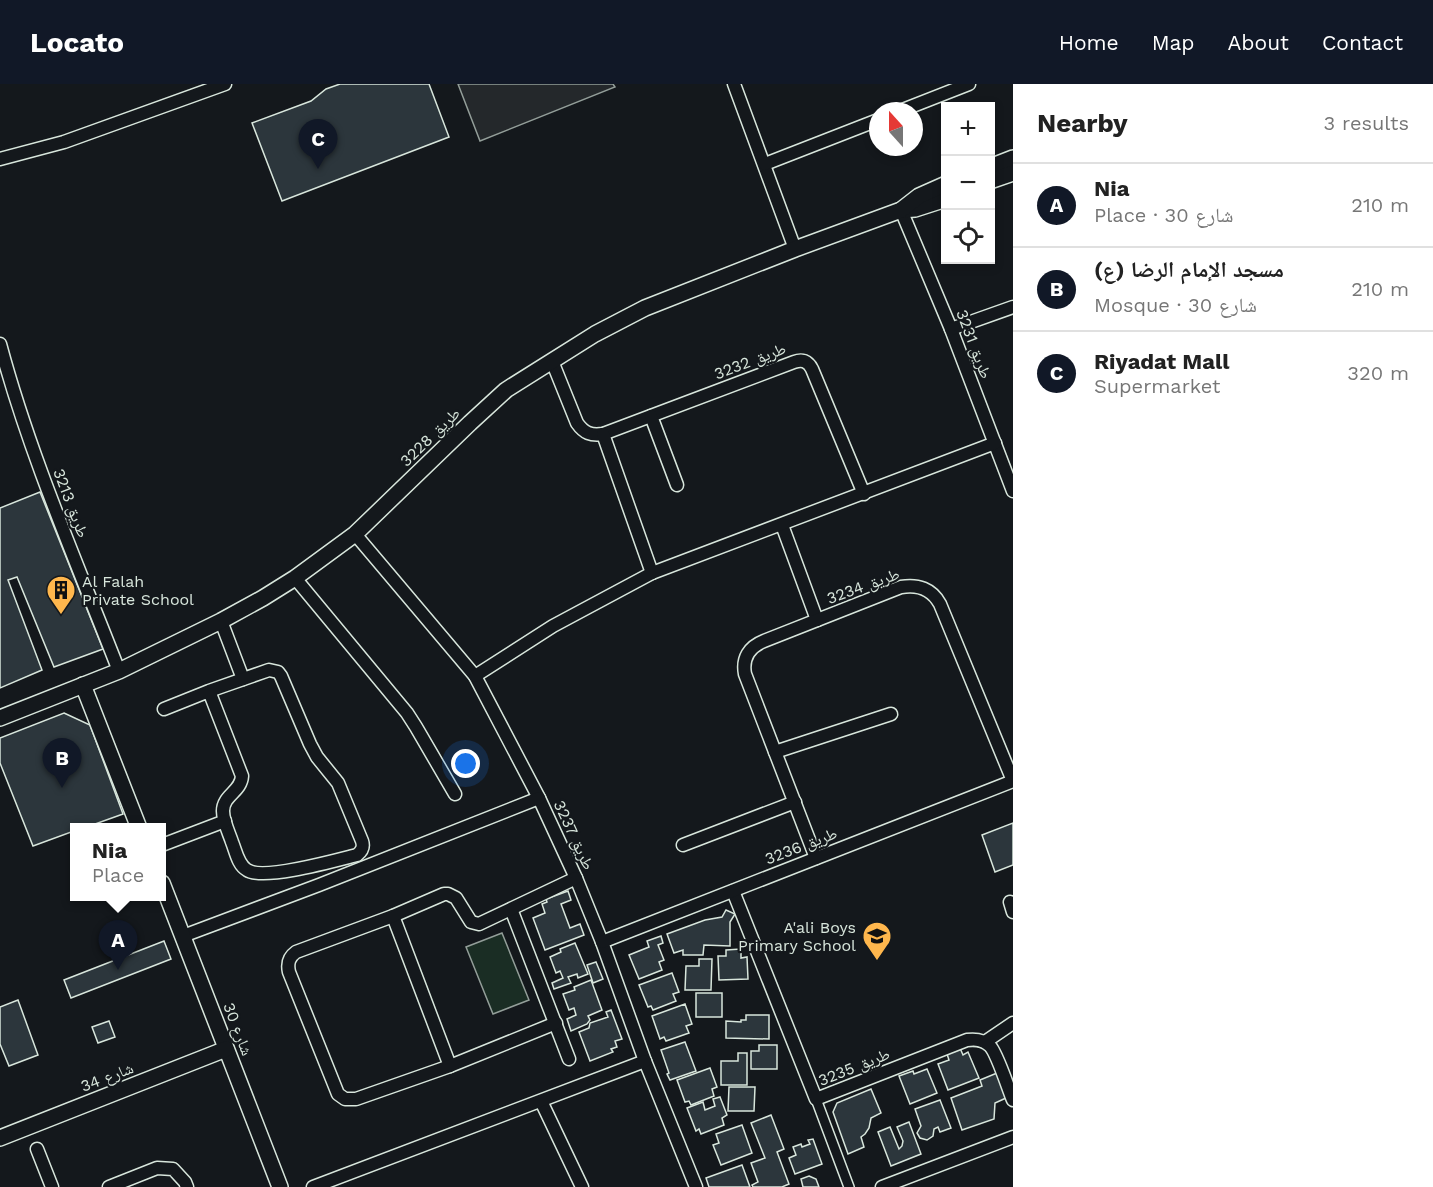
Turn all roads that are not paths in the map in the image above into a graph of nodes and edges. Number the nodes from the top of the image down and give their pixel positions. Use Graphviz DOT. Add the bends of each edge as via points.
graph roads {
  1 [pos="225,84"];
  2 [pos="734,84"];
  3 [pos="969,84"];
  4 [pos="923,102"];
  5 [pos="869,124"];
  6 [pos="1013,158"];
  7 [pos="0,159"];
  8 [pos="765,164"];
  9 [pos="995,165"];
  10 [pos="1013,172"];
  11 [pos="995,180"];
  12 [pos="941,186"];
  13 [pos="941,200"];
  14 [pos="901,210"];
  15 [pos="795,249"];
  16 [pos="1013,307"];
  17 [pos="951,329"];
  18 [pos="0,344"];
  19 [pos="552,361"];
  20 [pos="651,416"];
  21 [pos="603,434"];
  22 [pos="994,443"];
  23 [pos="677,485"];
  24 [pos="1013,491"];
  25 [pos="864,494"];
  26 [pos="782,525"];
  27 [pos="355,534"];
  28 [pos="652,573"];
  29 [pos="295,578"];
  30 [pos="817,620"];
  31 [pos="221,621"];
  32 [pos="118,671"];
  33 [pos="475,676"];
  34 [pos="243,679"];
  35 [pos="83,685"];
  36 [pos="209,691"];
  37 [pos="164,709"];
  38 [pos="891,714"];
  39 [pos="0,718"];
  40 [pos="775,752"];
  41 [pos="1013,781"];
  42 [pos="455,794"];
  43 [pos="539,798"];
  44 [pos="795,802"];
  45 [pos="225,821"];
  46 [pos="137,823"];
  47 [pos="166,843"];
  48 [pos="683,845"];
  49 [pos="816,858"];
  50 [pos="576,878"];
  51 [pos="733,891"];
  52 [pos="166,893"];
  53 [pos="511,909"];
  54 [pos="393,916"];
  55 [pos="183,936"];
  56 [pos="602,942"];
  57 [pos="556,1023"];
  58 [pos="1013,1023"];
  59 [pos="984,1042"];
  60 [pos="226,1049"];
  61 [pos="569,1059"];
  62 [pos="645,1061"];
  63 [pos="450,1066"];
  64 [pos="816,1099"];
  65 [pos="1013,1100"];
  66 [pos="542,1101"];
  67 [pos="1013,1137"];
  68 [pos="0,1138"];
  69 [pos="38,1149"];
  70 [pos="900,1184"];
  71 [pos="52,1187"];
  72 [pos="109,1187"];
  73 [pos="187,1187"];
  74 [pos="280,1187"];
  75 [pos="313,1187"];
  76 [pos="582,1187"];
  77 [pos="696,1187"];
  78 [pos="849,1187"];
  79 [pos="882,1187"];
  1 -- 7 [label="street" via="64,142"];
  2 -- 8 [label="street"];
  3 -- 4 [label="street"];
  5 -- 8 [label="street"];
  6 -- 9 [label="street"];
  8 -- 15 [label="street"];
  10 -- 11 [label="street"];
  12 -- 14 [label="street, طريق 3228"];
  13 -- 14 [label="street, طريق 3228"];
  14 -- 15 [label="street, طريق 3228"];
  14 -- 17 [label="street, طريق 3231"];
  15 -- 19 [label="street, طريق 3228" via="645,308"];
  16 -- 17 [label="street"];
  17 -- 22 [label="street, طريق 3231"];
  18 -- 32 [label="street, طريق 3213" via="45,481"];
  19 -- 21 [label="street" via="577,423 588,434"];
  19 -- 27 [label="street, طريق 3228" via="506,390"];
  20 -- 21 [label="street, طريق 3232"];
  20 -- 23 [label="street"];
  20 -- 25 [label="street, طريق 3232" via="803,361 812,369"];
  21 -- 28 [label="street"];
  22 -- 24 [label="street, طريق 3231"];
  22 -- 25 [label="street"];
  25 -- 26 [label="street"];
  26 -- 28 [label="street"];
  26 -- 30 [label="street"];
  27 -- 29 [label="street, طريق 3228"];
  27 -- 33 [label="street, طريق 3237"];
  28 -- 33 [label="street" via="552,626"];
  29 -- 31 [label="street, طريق 3228"];
  29 -- 42 [label="street" via="406,713"];
  30 -- 40 [label="street, طريق 3234" via="757,644 747,653 745,674"];
  30 -- 41 [label="street, طريق 3234" via="901,587 916,586 930,591 940,604"];
  31 -- 32 [label="street, طريق 3228"];
  31 -- 34 [label="street"];
  32 -- 35 [label="street, طريق 3228"];
  33 -- 43 [label="street, طريق 3237"];
  34 -- 36 [label="street"];
  34 -- 45 [label="street" via="269,670 281,676 310,744 338,783 363,848 357,855 303,868 254,874 242,865"];
  35 -- 39 [label="street, طريق 3228"];
  35 -- 46 [label="street"];
  36 -- 37 [label="street"];
  36 -- 45 [label="street" via="242,776 239,787 224,806"];
  38 -- 40 [label="street"];
  40 -- 44 [label="street, طريق 3234"];
  41 -- 49 [label="street, طريق 3236"];
  43 -- 50 [label="street, طريق 3237"];
  43 -- 55 [label="street"];
  44 -- 48 [label="street"];
  44 -- 49 [label="street, طريق 3234"];
  45 -- 47 [label="street"];
  49 -- 51 [label="street, طريق 3236"];
  50 -- 53 [label="street"];
  50 -- 56 [label="street, طريق 3237"];
  51 -- 56 [label="street, طريق 3236"];
  51 -- 64 [label="street, طريق 3235"];
  52 -- 55 [label="street, شارع 30"];
  53 -- 54 [label="street" via="476,925 456,898 444,894"];
  53 -- 57 [label="street"];
  54 -- 63 [label="street"];
  54 -- 63 [label="street" via="296,952 290,958 289,972 338,1094 345,1099 356,1099"];
  55 -- 60 [label="street, شارع 30"];
  56 -- 62 [label="street, طريق 3237"];
  57 -- 61 [label="street"];
  57 -- 63 [label="street"];
  58 -- 59 [label="street"];
  59 -- 64 [label="street, طريق 3235" via="967,1040"];
  59 -- 65 [label="street" via="993,1050"];
  60 -- 68 [label="street, شارع 34"];
  60 -- 74 [label="street, شارع 30"];
  62 -- 66 [label="street"];
  62 -- 77 [label="street, طريق 3237"];
  64 -- 78 [label="street"];
  66 -- 75 [label="street"];
  66 -- 76 [label="street"];
  67 -- 70 [label="street"];
  69 -- 71 [label="street"];
  70 -- 79 [label="street"];
  72 -- 73 [label="street" via="157,1168 173,1169"];
}
